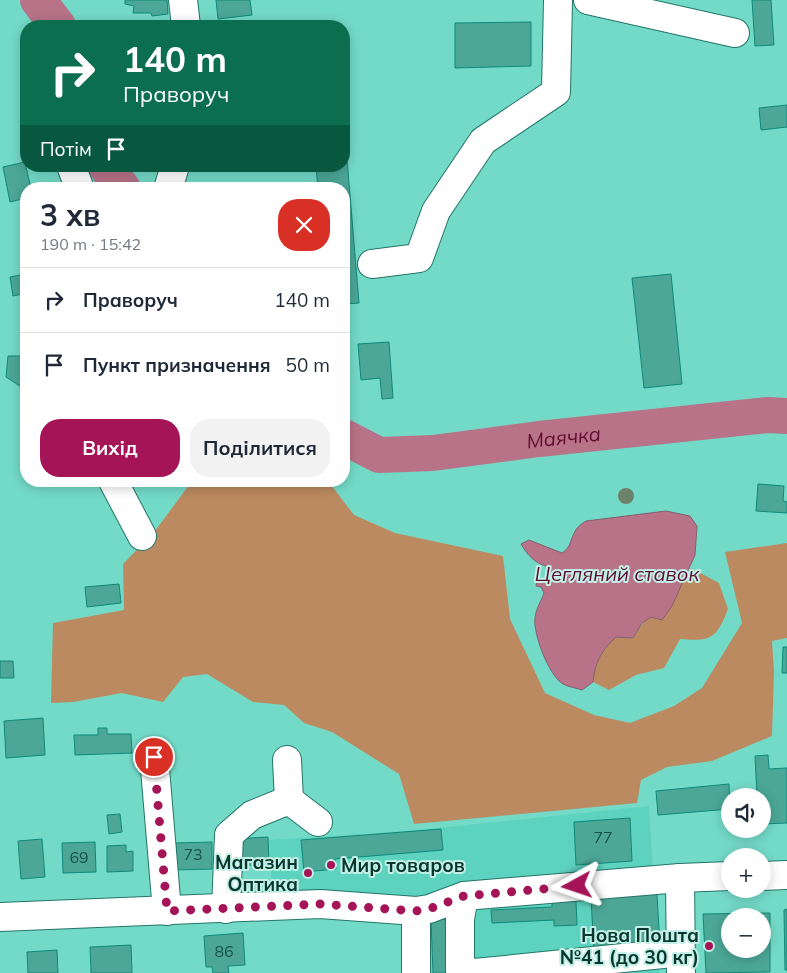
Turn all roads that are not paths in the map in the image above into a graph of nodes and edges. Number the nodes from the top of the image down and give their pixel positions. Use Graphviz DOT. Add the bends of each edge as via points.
graph roads {
  1 [pos="183,0"];
  2 [pos="558,0"];
  3 [pos="588,0"];
  4 [pos="185,20"];
  5 [pos="735,33"];
  6 [pos="372,264"];
  7 [pos="117,487"];
  8 [pos="142,536"];
  9 [pos="154,757"];
  10 [pos="287,760"];
  11 [pos="289,800"];
  12 [pos="318,822"];
  13 [pos="787,875"];
  14 [pos="721,876"];
  15 [pos="771,876"];
  16 [pos="680,878"];
  17 [pos="464,896"];
  18 [pos="226,909"];
  19 [pos="167,911"];
  20 [pos="416,911"];
  21 [pos="0,917"];
  22 [pos="680,960"];
  23 [pos="416,973"];
  1 -- 4 [label="street"];
  2 -- 6 [label="street" via="556,92 483,141 436,211 419,258"];
  3 -- 5 [label="street"];
  7 -- 8 [label="street"];
  9 -- 19 [label="street"];
  10 -- 11 [label="street"];
  11 -- 12 [label="street"];
  11 -- 18 [label="street" via="252,815 229,836"];
  13 -- 15 [label="street"];
  14 -- 16 [label="street"];
  16 -- 17 [label="street"];
  16 -- 22 [label="street"];
  17 -- 20 [label="street"];
  17 -- 22 [label="street" via="460,919 460,970 475,972 663,954"];
  18 -- 19 [label="street"];
  18 -- 20 [label="street" via="320,904"];
  19 -- 21 [label="street"];
  20 -- 23 [label="street"];
}
